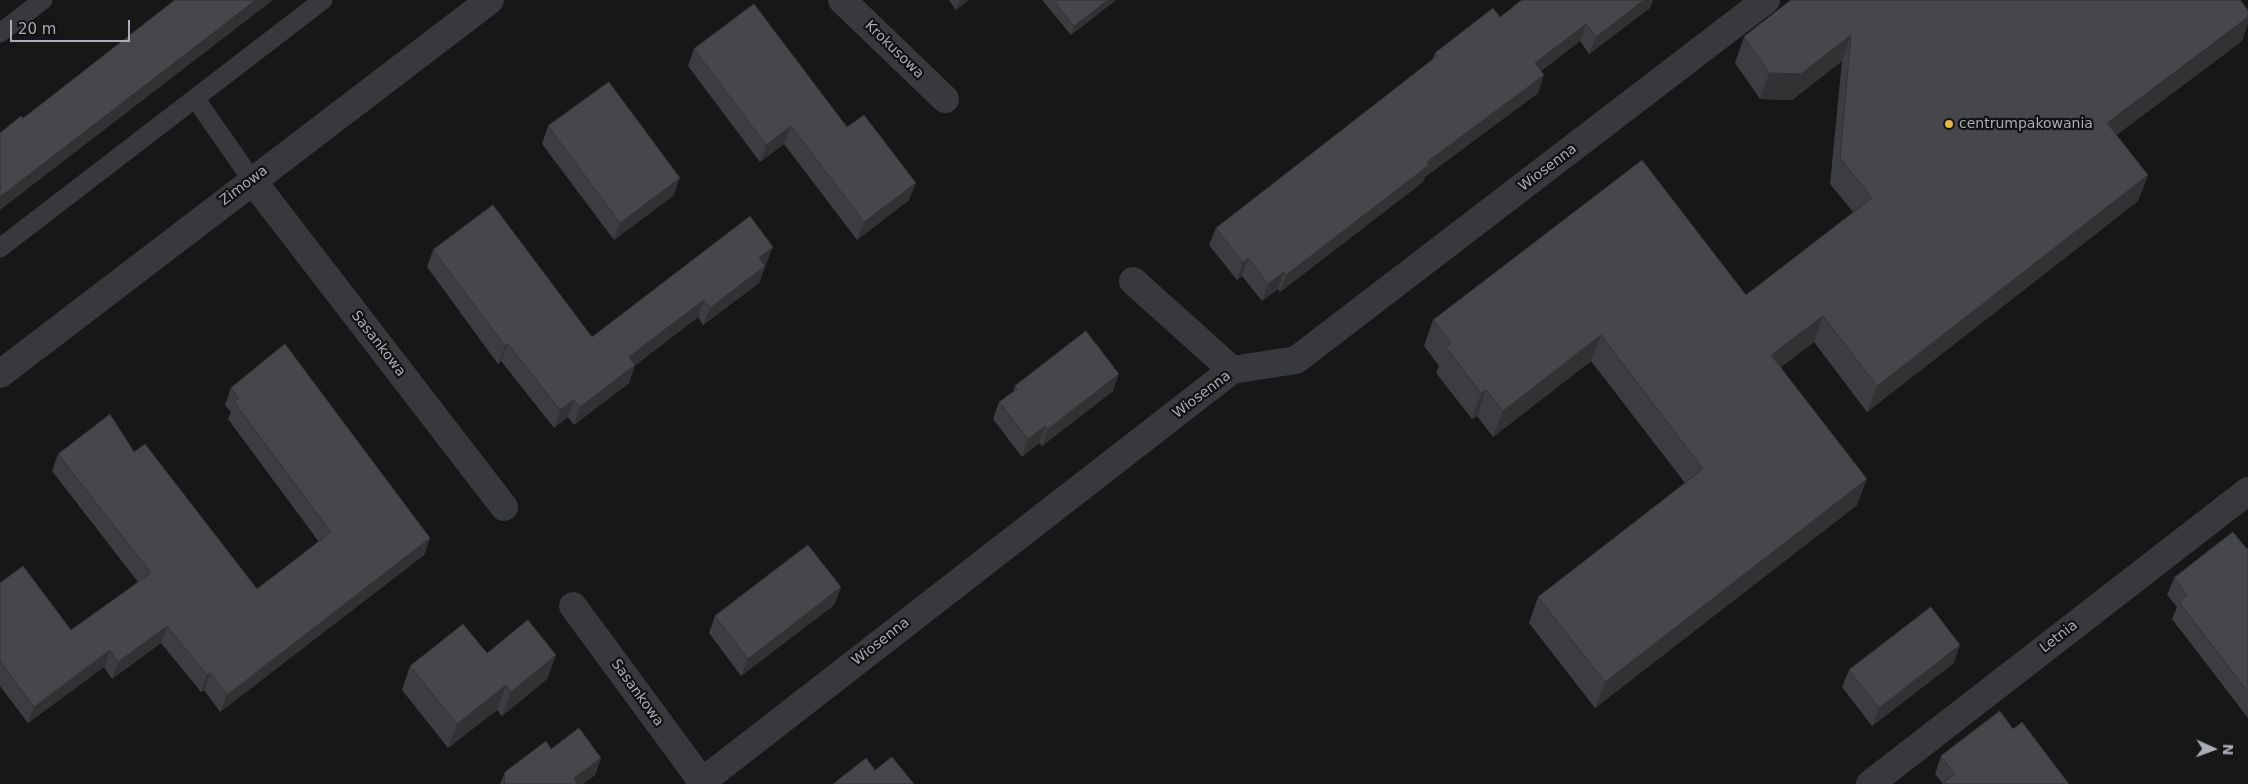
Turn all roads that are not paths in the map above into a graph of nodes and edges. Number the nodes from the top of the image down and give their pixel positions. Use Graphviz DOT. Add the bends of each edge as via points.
graph roads {
  1 [pos="43,0"];
  2 [pos="323,0"];
  3 [pos="490,0"];
  4 [pos="842,0"];
  5 [pos="1766,0"];
  6 [pos="0,33"];
  7 [pos="195,98"];
  8 [pos="945,99"];
  9 [pos="252,180"];
  10 [pos="0,248"];
  11 [pos="1134,281"];
  12 [pos="1232,370"];
  13 [pos="0,374"];
  14 [pos="2248,491"];
  15 [pos="504,507"];
  16 [pos="573,606"];
  17 [pos="700,782"];
  18 [pos="1870,784"];
  1 -- 6 [label="lane"];
  2 -- 7 [label="lane"];
  3 -- 9 [label="street, Zimowa"];
  4 -- 8 [label="street, Krokusowa"];
  5 -- 12 [label="street, Wiosenna" via="1296,360"];
  7 -- 9 [label="lane"];
  7 -- 10 [label="lane"];
  9 -- 13 [label="street, Zimowa"];
  9 -- 15 [label="street, Sasankowa"];
  11 -- 12 [label="street"];
  12 -- 17 [label="street, Wiosenna"];
  14 -- 18 [label="street, Letnia"];
  16 -- 17 [label="street, Sasankowa"];
}
